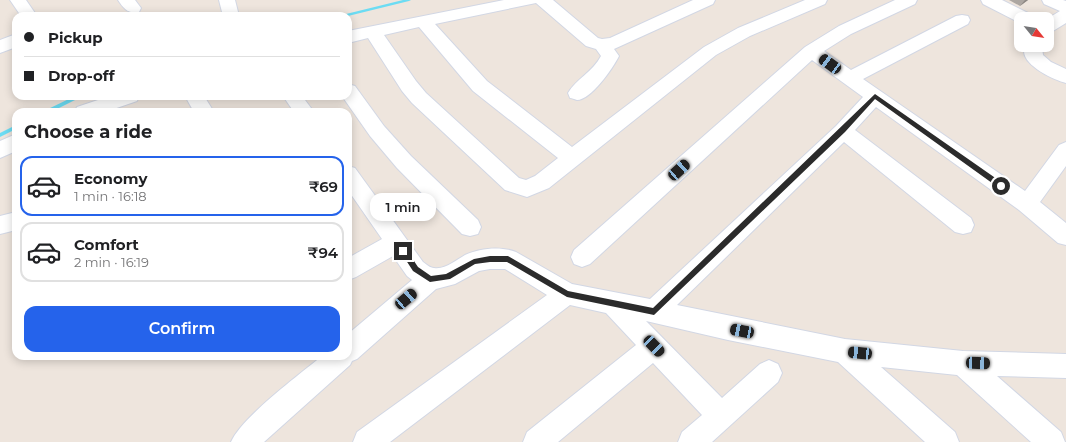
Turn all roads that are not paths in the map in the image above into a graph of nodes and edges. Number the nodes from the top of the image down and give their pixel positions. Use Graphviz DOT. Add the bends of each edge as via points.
graph roads {
  1 [pos="18,0"];
  2 [pos="227,0"];
  3 [pos="530,0"];
  4 [pos="544,0"];
  5 [pos="707,0"];
  6 [pos="819,0"];
  7 [pos="909,0"];
  8 [pos="989,0"];
  9 [pos="1050,0"];
  10 [pos="1066,8"];
  11 [pos="26,12"];
  12 [pos="230,12"];
  13 [pos="1014,13"];
  14 [pos="1066,15"];
  15 [pos="962,20"];
  16 [pos="423,21"];
  17 [pos="1054,23"];
  18 [pos="373,32"];
  19 [pos="352,36"];
  20 [pos="12,42"];
  21 [pos="602,45"];
  22 [pos="0,47"];
  23 [pos="811,51"];
  24 [pos="1033,52"];
  25 [pos="1066,77"];
  26 [pos="850,78"];
  27 [pos="577,93"];
  28 [pos="875,96"];
  29 [pos="352,97"];
  30 [pos="118,100"];
  31 [pos="96,108"];
  32 [pos="842,131"];
  33 [pos="12,144"];
  34 [pos="0,150"];
  35 [pos="1066,150"];
  36 [pos="572,158"];
  37 [pos="352,180"];
  38 [pos="1027,204"];
  39 [pos="12,222"];
  40 [pos="0,225"];
  41 [pos="963,225"];
  42 [pos="470,227"];
  43 [pos="1066,236"];
  44 [pos="397,242"];
  45 [pos="582,257"];
  46 [pos="352,268"];
  47 [pos="430,279"];
  48 [pos="567,294"];
  49 [pos="613,303"];
  50 [pos="654,311"];
  51 [pos="654,346"];
  52 [pos="352,347"];
  53 [pos="845,351"];
  54 [pos="336,360"];
  55 [pos="963,362"];
  56 [pos="1061,370"];
  57 [pos="769,372"];
  58 [pos="721,416"];
  59 [pos="245,442"];
  60 [pos="367,442"];
  61 [pos="537,442"];
  62 [pos="692,442"];
  63 [pos="945,442"];
  64 [pos="1051,442"];
  1 -- 11 [label="street"];
  2 -- 12 [label="street"];
  3 -- 16 [label="street"];
  4 -- 21 [label="street" via="592,42"];
  5 -- 21 [label="street" via="614,44"];
  6 -- 36 [label="street" via="744,32 710,51"];
  7 -- 23 [label="street" via="845,30"];
  8 -- 13 [label="street"];
  9 -- 10 [label="street"];
  14 -- 17 [label="street"];
  15 -- 26 [label="street"];
  16 -- 18 [label="street"];
  16 -- 36 [label="street" via="480,86"];
  18 -- 19 [label="street"];
  18 -- 36 [label="street" via="419,98 512,184 527,189 542,182"];
  20 -- 22 [label="street"];
  21 -- 27 [label="street" via="610,56 606,66"];
  23 -- 26 [label="street"];
  23 -- 45 [label="street"];
  24 -- 25 [label="street" via="1034,57 1045,66"];
  26 -- 28 [label="street"];
  28 -- 32 [label="street"];
  28 -- 38 [label="street"];
  29 -- 42 [label="street" via="404,162"];
  30 -- 31 [label="street"];
  32 -- 41 [label="street"];
  32 -- 50 [label="street"];
  33 -- 34 [label="street"];
  35 -- 38 [label="street"];
  37 -- 44 [label="street"];
  38 -- 43 [label="street"];
  39 -- 40 [label="street"];
  44 -- 46 [label="street"];
  44 -- 47 [label="street" via="415,269"];
  47 -- 48 [label="street" via="447,277 474,262 508,259"];
  47 -- 52 [label="street"];
  48 -- 49 [label="street"];
  48 -- 60 [label="street"];
  49 -- 50 [label="street"];
  49 -- 51 [label="street"];
  50 -- 53 [label="street"];
  51 -- 58 [label="street"];
  51 -- 61 [label="street"];
  53 -- 55 [label="street"];
  53 -- 63 [label="street"];
  54 -- 59 [label="street"];
  55 -- 56 [label="street"];
  55 -- 64 [label="street"];
  57 -- 58 [label="street"];
  58 -- 62 [label="street"];
}
